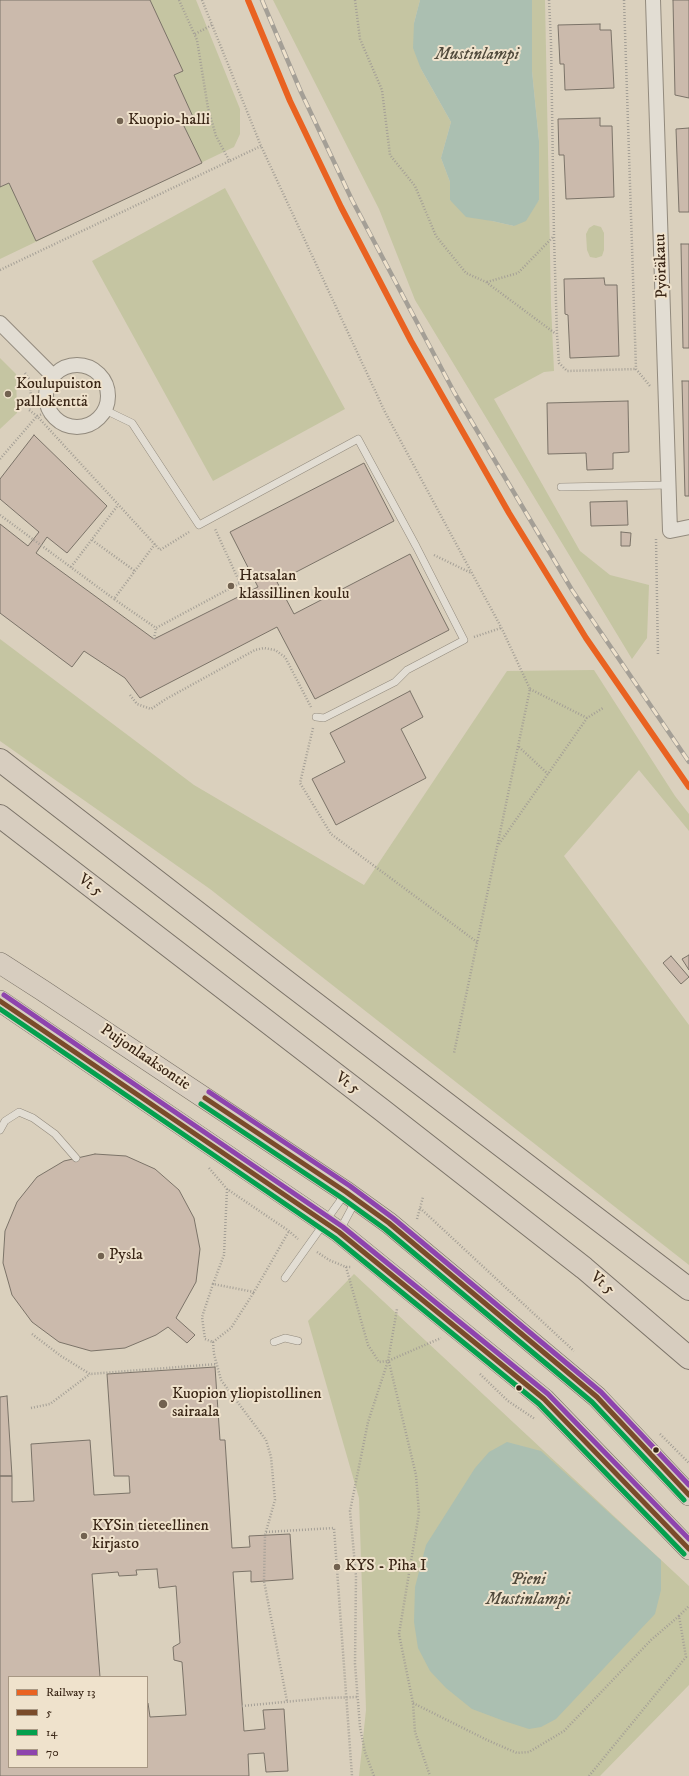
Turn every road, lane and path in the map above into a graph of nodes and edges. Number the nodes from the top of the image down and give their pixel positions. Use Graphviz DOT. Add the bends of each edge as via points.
graph roads {
  1 [pos="179,0"];
  2 [pos="202,0"];
  3 [pos="355,0"];
  4 [pos="549,0"];
  5 [pos="624,0"];
  6 [pos="653,0"];
  7 [pos="212,25"];
  8 [pos="194,34"];
  9 [pos="261,146"];
  10 [pos="230,162"];
  11 [pos="554,237"];
  12 [pos="0,270"];
  13 [pos="486,282"];
  14 [pos="0,323"];
  15 [pos="557,334"];
  16 [pos="22,367"];
  17 [pos="636,368"];
  18 [pos="53,376"];
  19 [pos="654,391"];
  20 [pos="105,410"];
  21 [pos="43,414"];
  22 [pos="0,459"];
  23 [pos="669,485"];
  24 [pos="560,488"];
  25 [pos="118,505"];
  26 [pos="0,515"];
  27 [pos="210,519"];
  28 [pos="199,525"];
  29 [pos="689,527"];
  30 [pos="656,532"];
  31 [pos="92,540"];
  32 [pos="155,544"];
  33 [pos="416,546"];
  34 [pos="71,567"];
  35 [pos="135,571"];
  36 [pos="472,573"];
  37 [pos="114,599"];
  38 [pos="156,628"];
  39 [pos="501,628"];
  40 [pos="154,639"];
  41 [pos="464,640"];
  42 [pos="658,656"];
  43 [pos="530,690"];
  44 [pos="130,695"];
  45 [pos="604,708"];
  46 [pos="316,717"];
  47 [pos="587,718"];
  48 [pos="519,747"];
  49 [pos="0,760"];
  50 [pos="548,774"];
  51 [pos="0,816"];
  52 [pos="498,846"];
  53 [pos="478,942"];
  54 [pos="0,963"];
  55 [pos="0,1001"];
  56 [pos="454,1053"];
  57 [pos="0,1130"];
  58 [pos="76,1158"];
  59 [pos="227,1189"];
  60 [pos="351,1196"];
  61 [pos="423,1198"];
  62 [pos="420,1208"];
  63 [pos="417,1219"];
  64 [pos="331,1227"];
  65 [pos="289,1231"];
  66 [pos="335,1262"];
  67 [pos="346,1267"];
  68 [pos="354,1267"];
  69 [pos="285,1278"];
  70 [pos="213,1284"];
  71 [pos="689,1289"];
  72 [pos="254,1292"];
  73 [pos="397,1309"];
  74 [pos="437,1333"];
  75 [pos="32,1334"];
  76 [pos="298,1341"];
  77 [pos="213,1342"];
  78 [pos="274,1342"];
  79 [pos="578,1354"];
  80 [pos="689,1358"];
  81 [pos="388,1361"];
  82 [pos="217,1364"];
  83 [pos="475,1369"];
  84 [pos="90,1374"];
  85 [pos="31,1408"];
  86 [pos="540,1422"];
  87 [pos="656,1429"];
  88 [pos="689,1463"];
  89 [pos="689,1495"];
  90 [pos="266,1532"];
  91 [pos="689,1549"];
  92 [pos="689,1606"];
  93 [pos="678,1616"];
  94 [pos="347,1697"];
  95 [pos="357,1697"];
  96 [pos="287,1701"];
  97 [pos="413,1702"];
  98 [pos="242,1706"];
  99 [pos="352,1776"];
  100 [pos="374,1776"];
  101 [pos="430,1776"];
  102 [pos="588,1776"];
  1 -- 8 [label="path"];
  2 -- 7 [label="path"];
  3 -- 13 [label="path" via="360,39 382,90 390,155 415,186 436,236 466,273"];
  4 -- 11 [label="path"];
  5 -- 17 [label="path"];
  6 -- 23 [label="street, Pyöräkatu"];
  7 -- 8 [label="path"];
  7 -- 9 [label="path"];
  8 -- 10 [label="path" via="208,108 216,136"];
  9 -- 10 [label="path"];
  9 -- 36 [label="path" via="385,412"];
  10 -- 12 [label="path"];
  11 -- 13 [label="path" via="518,273"];
  11 -- 15 [label="path"];
  13 -- 15 [label="path"];
  14 -- 18 [label="street"];
  15 -- 17 [label="path" via="559,362 568,371"];
  16 -- 21 [label="path" via="30,380 29,410"];
  17 -- 19 [label="path"];
  18 -- 20 [label="street" via="70,366 80,365 98,373 108,391"];
  18 -- 21 [label="street" via="48,384"];
  20 -- 21 [label="street" via="91,424 82,427 64,424"];
  20 -- 28 [label="lane" via="132,423"];
  21 -- 22 [label="path"];
  21 -- 25 [label="path"];
  23 -- 24 [label="lane"];
  23 -- 29 [label="street, Pyöräkatu" via="670,531"];
  25 -- 31 [label="path"];
  25 -- 32 [label="path"];
  26 -- 34 [label="path"];
  27 -- 28 [label="lane"];
  27 -- 33 [label="lane" via="358,439"];
  27 -- 38 [label="path" via="240,583"];
  28 -- 32 [label="path" via="160,550"];
  30 -- 42 [label="path"];
  31 -- 34 [label="path"];
  31 -- 35 [label="path"];
  32 -- 35 [label="path"];
  33 -- 36 [label="path"];
  33 -- 41 [label="lane"];
  34 -- 37 [label="path"];
  35 -- 37 [label="path"];
  36 -- 39 [label="path"];
  37 -- 38 [label="path"];
  38 -- 40 [label="path"];
  39 -- 41 [label="path"];
  39 -- 43 [label="path"];
  41 -- 46 [label="lane" via="407,670 395,682 324,718"];
  43 -- 47 [label="path"];
  43 -- 48 [label="path"];
  44 -- 46 [label="path" via="137,704 151,709 255,650 264,648 275,650 285,658"];
  45 -- 47 [label="path"];
  46 -- 53 [label="path" via="300,782 331,834"];
  47 -- 50 [label="path"];
  48 -- 50 [label="path"];
  48 -- 52 [label="path"];
  49 -- 71 [label="highway"];
  50 -- 52 [label="path"];
  51 -- 80 [label="highway, Vt 5" via="584,1268"];
  52 -- 53 [label="path"];
  53 -- 56 [label="path"];
  54 -- 60 [label="main road, Puijonlaaksontie"];
  55 -- 64 [label="main road"];
  57 -- 58 [label="lane" via="4,1121 19,1112 33,1118 55,1134"];
  59 -- 70 [label="path" via="224,1255"];
  60 -- 64 [label="lane"];
  60 -- 64 [label="lane"];
  60 -- 89 [label="main road, Puijonlaaksontie" via="389,1223 597,1397"];
  61 -- 62 [label="path"];
  62 -- 63 [label="path"];
  62 -- 79 [label="path"];
  64 -- 69 [label="lane"];
  64 -- 91 [label="main road" via="544,1399"];
  65 -- 72 [label="path"];
  66 -- 67 [label="path"];
  67 -- 68 [label="path"];
  67 -- 81 [label="path" via="368,1345 379,1362"];
  70 -- 72 [label="path"];
  70 -- 77 [label="path" via="202,1317 204,1339"];
  72 -- 77 [label="path" via="231,1328"];
  73 -- 81 [label="path"];
  74 -- 81 [label="path" via="443,1338"];
  75 -- 84 [label="path"];
  76 -- 78 [label="lane" via="285,1338"];
  77 -- 82 [label="path"];
  81 -- 95 [label="path" via="368,1422 350,1511 356,1576"];
  81 -- 97 [label="path" via="416,1475 418,1513 399,1634"];
  82 -- 84 [label="path"];
  82 -- 90 [label="path" via="221,1380 266,1440 271,1457 275,1500"];
  83 -- 86 [label="path" via="508,1401"];
  84 -- 85 [label="path" via="50,1404"];
  87 -- 88 [label="path"];
  90 -- 94 [label="path" via="334,1528"];
  90 -- 96 [label="path" via="264,1581"];
  92 -- 93 [label="path"];
  93 -- 97 [label="path" via="651,1640 564,1731 529,1752 517,1753"];
  93 -- 102 [label="path" via="686,1658"];
  94 -- 95 [label="path"];
  94 -- 96 [label="path"];
  94 -- 99 [label="path"];
  95 -- 100 [label="path" via="365,1752"];
  96 -- 98 [label="path"];
  97 -- 101 [label="path" via="415,1732"];
}
